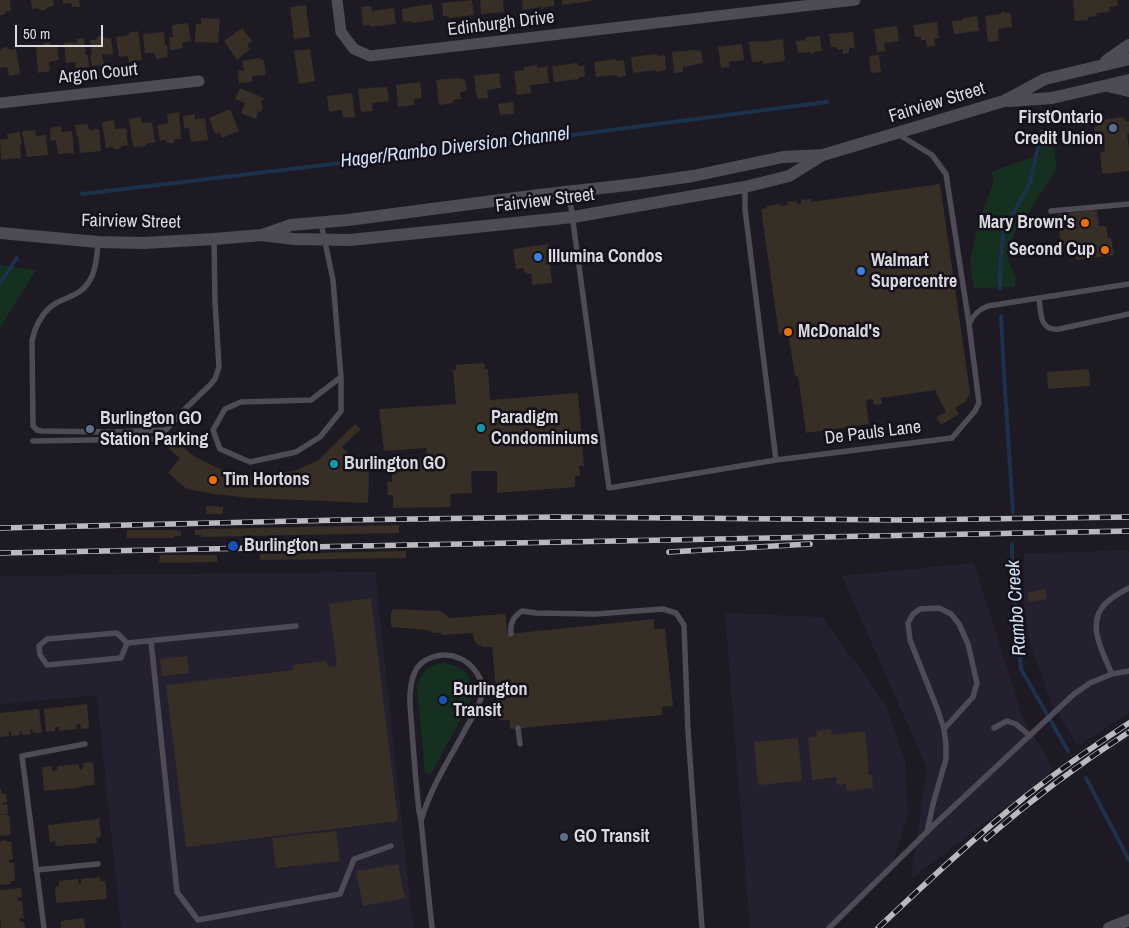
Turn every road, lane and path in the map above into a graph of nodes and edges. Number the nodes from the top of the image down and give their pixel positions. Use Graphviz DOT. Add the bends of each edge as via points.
graph roads {
  1 [pos="337,0"];
  2 [pos="855,0"];
  3 [pos="1129,45"];
  4 [pos="1129,58"];
  5 [pos="1097,66"];
  6 [pos="1129,80"];
  7 [pos="199,81"];
  8 [pos="1106,86"];
  9 [pos="1129,92"];
  10 [pos="1004,101"];
  11 [pos="0,103"];
  12 [pos="896,133"];
  13 [pos="823,155"];
  14 [pos="745,187"];
  15 [pos="569,192"];
  16 [pos="1129,204"];
  17 [pos="1051,211"];
  18 [pos="573,217"];
  19 [pos="320,222"];
  20 [pos="0,233"];
  21 [pos="262,235"];
  22 [pos="214,239"];
  23 [pos="324,240"];
  24 [pos="98,242"];
  25 [pos="1129,284"];
  26 [pos="1039,298"];
  27 [pos="1129,314"];
  28 [pos="968,324"];
  29 [pos="341,377"];
  30 [pos="152,439"];
  31 [pos="33,441"];
  32 [pos="776,460"];
  33 [pos="1129,588"];
  34 [pos="296,626"];
  35 [pos="511,634"];
  36 [pos="151,641"];
  37 [pos="127,643"];
  38 [pos="1129,671"];
  39 [pos="1112,674"];
  40 [pos="518,728"];
  41 [pos="994,728"];
  42 [pos="944,729"];
  43 [pos="1030,736"];
  44 [pos="85,744"];
  45 [pos="520,744"];
  46 [pos="421,821"];
  47 [pos="927,832"];
  48 [pos="390,846"];
  49 [pos="98,864"];
  50 [pos="36,870"];
  51 [pos="1129,920"];
  52 [pos="44,928"];
  53 [pos="432,928"];
  54 [pos="702,928"];
  55 [pos="829,928"];
  56 [pos="1109,928"];
  1 -- 2 [label="street, Edinburgh Drive" via="341,32 354,49 370,56"];
  3 -- 5 [label="main road"];
  4 -- 5 [label="main road, Fairview Street"];
  5 -- 10 [label="main road, Fairview Street" via="1045,79"];
  6 -- 8 [label="main road, Fairview Street"];
  7 -- 11 [label="street, Argon Court"];
  8 -- 9 [label="main road"];
  8 -- 10 [label="main road, Fairview Street" via="1052,98"];
  10 -- 12 [label="main road, Fairview Street"];
  12 -- 13 [label="main road, Fairview Street"];
  12 -- 28 [label="lane, De Pauls Lane" via="932,155 946,174"];
  13 -- 14 [label="main road, Fairview Street" via="789,176"];
  13 -- 15 [label="main road, Fairview Street" via="783,157 693,176"];
  14 -- 18 [label="main road, Fairview Street"];
  14 -- 32 [label="lane"];
  15 -- 18 [label="lane"];
  15 -- 19 [label="main road, Fairview Street"];
  16 -- 17 [label="lane"];
  18 -- 23 [label="main road, Fairview Street"];
  18 -- 32 [label="lane, De Pauls Lane" via="609,488"];
  19 -- 21 [label="main road, Fairview Street" via="291,225"];
  19 -- 23 [label="lane"];
  20 -- 24 [label="main road, Fairview Street"];
  21 -- 22 [label="main road, Fairview Street"];
  21 -- 23 [label="main road, Fairview Street"];
  22 -- 24 [label="main road, Fairview Street"];
  22 -- 24 [label="lane" via="219,366 210,385 166,430 37,430 33,426 34,332 48,310 78,293 90,281 96,266"];
  23 -- 29 [label="lane" via="333,280"];
  25 -- 26 [label="lane"];
  26 -- 27 [label="lane" via="1042,321 1051,329"];
  26 -- 28 [label="lane" via="988,306 976,312"];
  28 -- 32 [label="lane, De Pauls Lane" via="979,403 976,411 952,438"];
  29 -- 29 [label="lane" via="311,400 241,402 225,409 213,430 220,449 250,462 296,452 320,437 341,411"];
  30 -- 31 [label="lane"];
  33 -- 39 [label="lane" via="1105,604 1095,626"];
  34 -- 36 [label="lane"];
  35 -- 54 [label="lane" via="514,616 522,611 595,614 663,609 676,613 684,625"];
  36 -- 37 [label="lane"];
  36 -- 48 [label="lane" via="177,892 198,920 340,894 354,859"];
  37 -- 37 [label="lane" via="117,633 47,639 39,646 40,655 47,665 121,658"];
  38 -- 39 [label="lane"];
  39 -- 43 [label="lane" via="1074,694"];
  40 -- 45 [label="lane"];
  41 -- 43 [label="lane" via="1007,720"];
  42 -- 42 [label="lane" via="910,640 908,623 920,609 939,608 951,614 959,624 968,644 977,683 973,697"];
  42 -- 47 [label="lane" via="946,759"];
  43 -- 47 [label="lane"];
  44 -- 50 [label="lane" via="22,756"];
  46 -- 46 [label="lane" via="432,789 473,716 482,693 475,670 459,658 450,656 425,660 414,673 411,685 414,760"];
  46 -- 53 [label="lane"];
  47 -- 55 [label="lane"];
  49 -- 50 [label="lane"];
  50 -- 52 [label="lane"];
  51 -- 56 [label="main road"];
}
